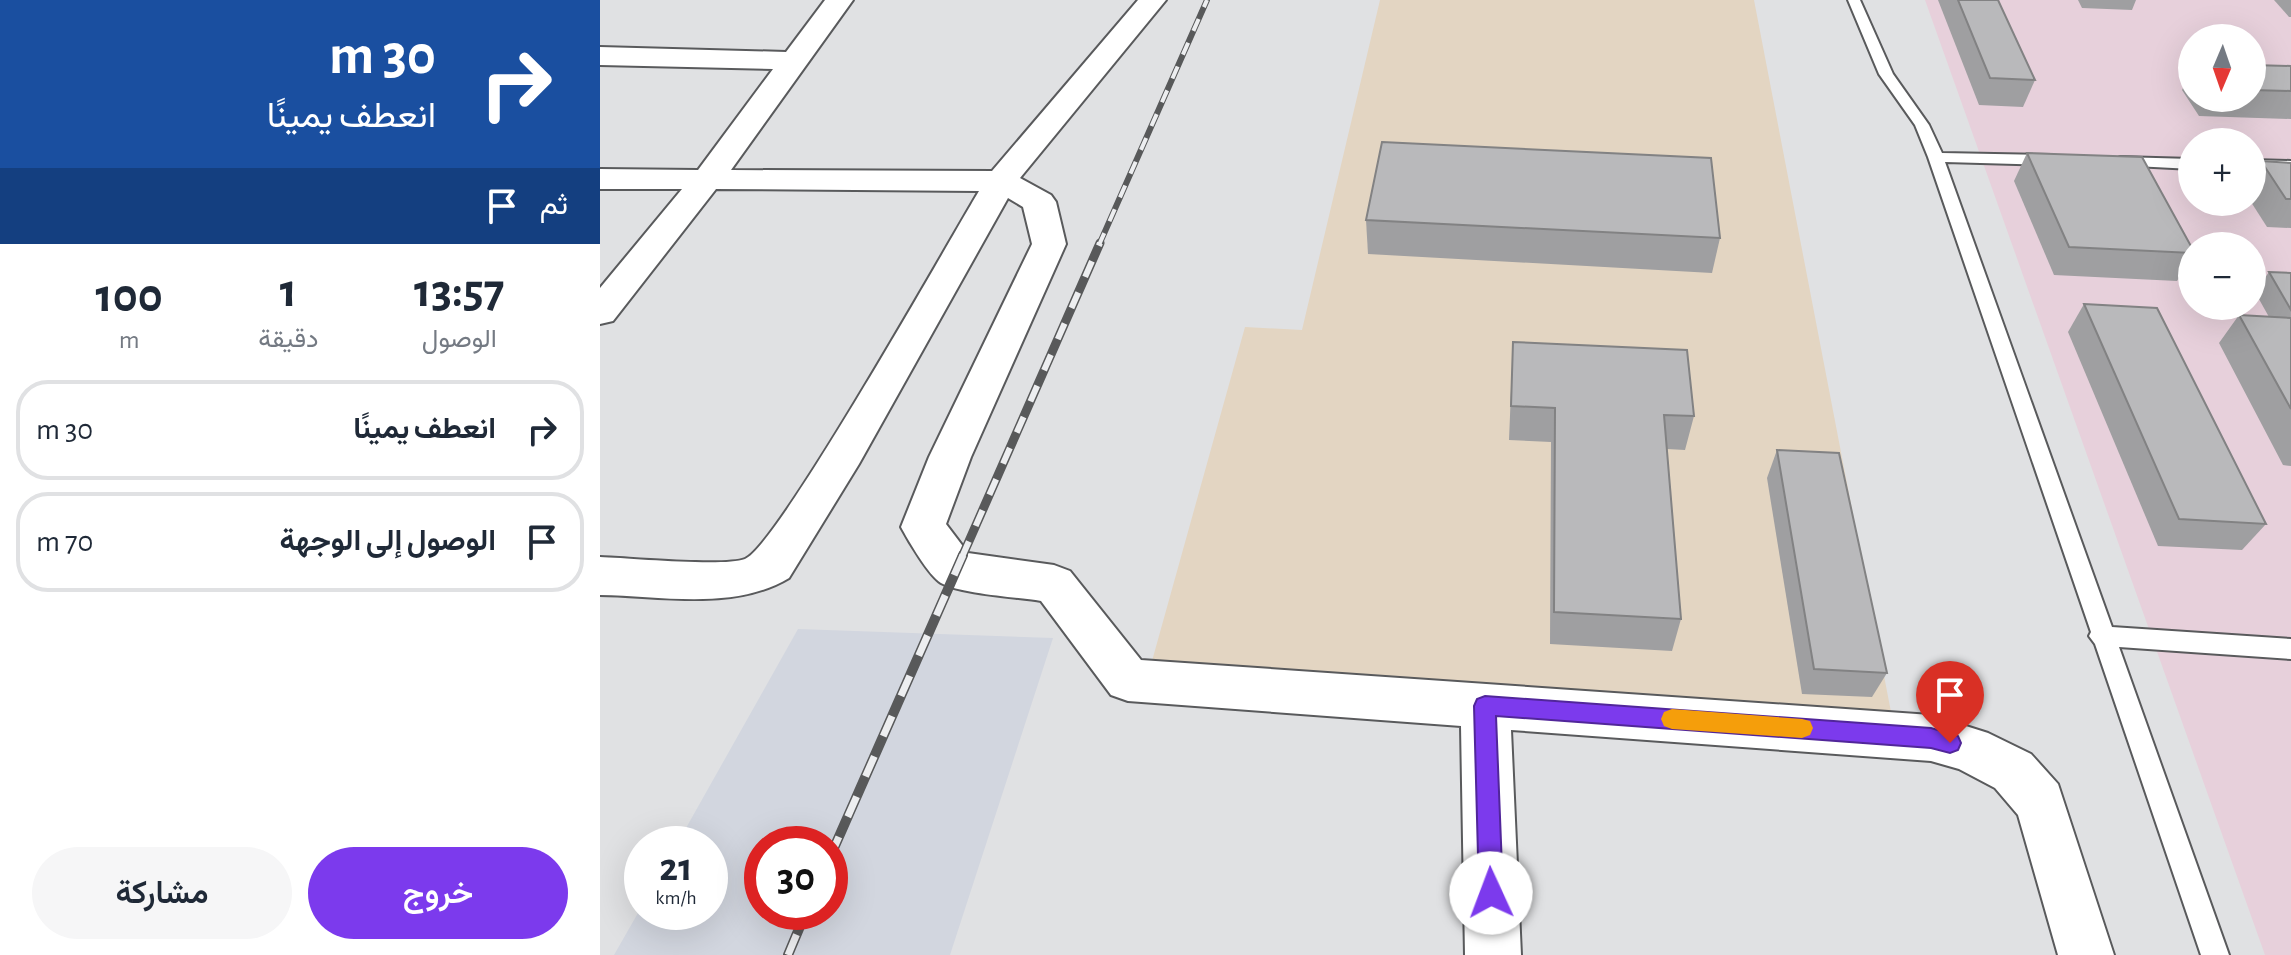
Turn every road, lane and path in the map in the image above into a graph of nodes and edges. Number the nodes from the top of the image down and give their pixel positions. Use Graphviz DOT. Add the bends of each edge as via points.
graph roads {
  1 [pos="839,0"];
  2 [pos="1152,0"];
  3 [pos="1854,0"];
  4 [pos="600,56"];
  5 [pos="796,61"];
  6 [pos="1936,157"];
  7 [pos="2071,161"];
  8 [pos="2102,161"];
  9 [pos="2178,164"];
  10 [pos="2266,165"];
  11 [pos="2291,166"];
  12 [pos="600,179"];
  13 [pos="706,181"];
  14 [pos="1001,181"];
  15 [pos="600,312"];
  16 [pos="600,576"];
  17 [pos="2100,636"];
  18 [pos="2291,649"];
  19 [pos="1485,706"];
  20 [pos="1493,955"];
  21 [pos="2086,955"];
  22 [pos="2215,955"];
  1 -- 5 [label="street"];
  2 -- 14 [label="street"];
  3 -- 6 [label="lane" via="1886,74 1922,125"];
  4 -- 5 [label="street"];
  5 -- 13 [label="street"];
  6 -- 7 [label="lane"];
  6 -- 17 [label="lane"];
  8 -- 9 [label="lane"];
  10 -- 11 [label="lane"];
  12 -- 13 [label="street"];
  13 -- 14 [label="street"];
  13 -- 15 [label="street"];
  14 -- 16 [label="street" via="773,565 734,580"];
  14 -- 19 [label="street" via="1039,202 1049,244 923,527 955,569 1054,584 1128,680"];
  17 -- 18 [label="lane"];
  17 -- 22 [label="lane"];
  19 -- 20 [label="street"];
  19 -- 21 [label="street" via="1931,738 1970,749 2013,771 2040,802"];
}
